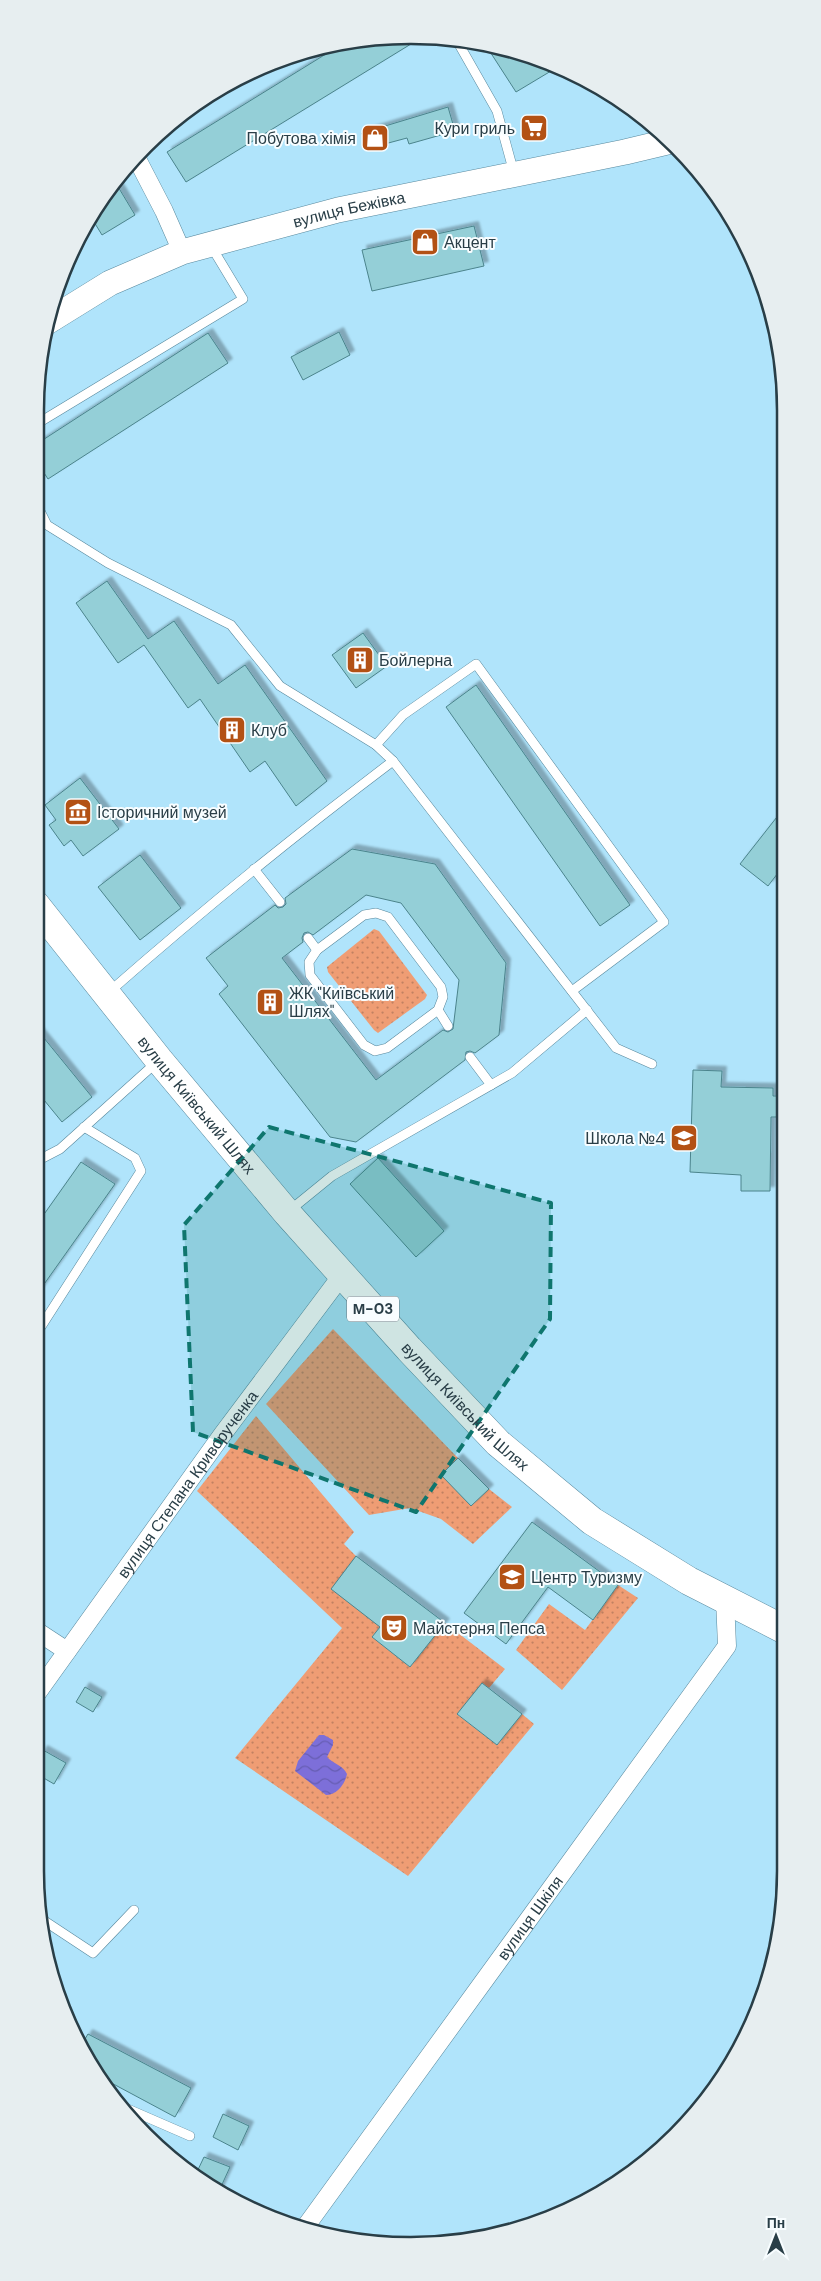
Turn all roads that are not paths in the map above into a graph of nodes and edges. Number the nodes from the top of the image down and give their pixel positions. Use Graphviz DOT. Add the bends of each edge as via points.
graph roads {
  1 [pos="461,47"];
  2 [pos="661,143"];
  3 [pos="140,164"];
  4 [pos="514,174"];
  5 [pos="211,246"];
  6 [pos="182,252"];
  7 [pos="56,316"];
  8 [pos="44,419"];
  9 [pos="44,519"];
  10 [pos="376,745"];
  11 [pos="393,761"];
  12 [pos="254,869"];
  13 [pos="280,902"];
  14 [pos="44,916"];
  15 [pos="308,938"];
  16 [pos="317,950"];
  17 [pos="572,991"];
  18 [pos="106,995"];
  19 [pos="438,1010"];
  20 [pos="587,1010"];
  21 [pos="448,1026"];
  22 [pos="470,1056"];
  23 [pos="159,1060"];
  24 [pos="652,1064"];
  25 [pos="491,1085"];
  26 [pos="84,1127"];
  27 [pos="44,1157"];
  28 [pos="287,1213"];
  29 [pos="342,1275"];
  30 [pos="44,1322"];
  31 [pos="724,1599"];
  32 [pos="777,1626"];
  33 [pos="44,1636"];
  34 [pos="67,1651"];
  35 [pos="44,1683"];
  36 [pos="134,1910"];
  37 [pos="48,1923"];
  38 [pos="135,2112"];
  39 [pos="190,2136"];
  40 [pos="308,2223"];
  1 -- 4 [label="lane" via="497,111"];
  2 -- 4 [label="main road, вулиця Бежівка"];
  3 -- 6 [label="street"];
  4 -- 5 [label="main road, вулиця Бежівка" via="338,210"];
  5 -- 6 [label="main road, вулиця Бежівка"];
  5 -- 8 [label="lane" via="242,298"];
  6 -- 7 [label="main road, вулиця Бежівка" via="110,283"];
  9 -- 10 [label="lane" via="47,525 108,563 231,625 280,686"];
  10 -- 11 [label="lane"];
  10 -- 17 [label="lane" via="403,714 476,664 664,922"];
  11 -- 12 [label="lane"];
  11 -- 17 [label="lane"];
  12 -- 13 [label="lane"];
  12 -- 18 [label="lane"];
  14 -- 18 [label="highway, вулиця Київський Шлях / М-03"];
  15 -- 16 [label="lane"];
  16 -- 19 [label="lane" via="364,915 376,913 388,917 442,987 443,998"];
  16 -- 19 [label="lane" via="309,962 310,975 364,1045 375,1051 387,1048"];
  17 -- 20 [label="lane"];
  18 -- 23 [label="highway, вулиця Київський Шлях / М-03"];
  19 -- 21 [label="lane"];
  20 -- 24 [label="lane" via="616,1048"];
  20 -- 25 [label="lane" via="512,1073"];
  22 -- 25 [label="lane"];
  23 -- 26 [label="lane"];
  23 -- 28 [label="highway, вулиця Київський Шлях / М-03"];
  25 -- 28 [label="lane" via="332,1176"];
  26 -- 27 [label="lane" via="60,1149"];
  26 -- 30 [label="lane" via="136,1158 140,1170"];
  28 -- 29 [label="highway, вулиця Київський Шлях / М-03"];
  29 -- 31 [label="highway, вулиця Київський Шлях / М-03" via="498,1443 592,1521"];
  29 -- 34 [label="street, вулиця Степана Криворученка"];
  31 -- 32 [label="highway, вулиця Київський Шлях / М-03"];
  31 -- 40 [label="street, вулиця Шкіля" via="727,1646"];
  33 -- 34 [label="street"];
  34 -- 35 [label="street, вулиця Степана Криворученка"];
  36 -- 37 [label="lane" via="93,1953"];
  38 -- 39 [label="lane"];
}
